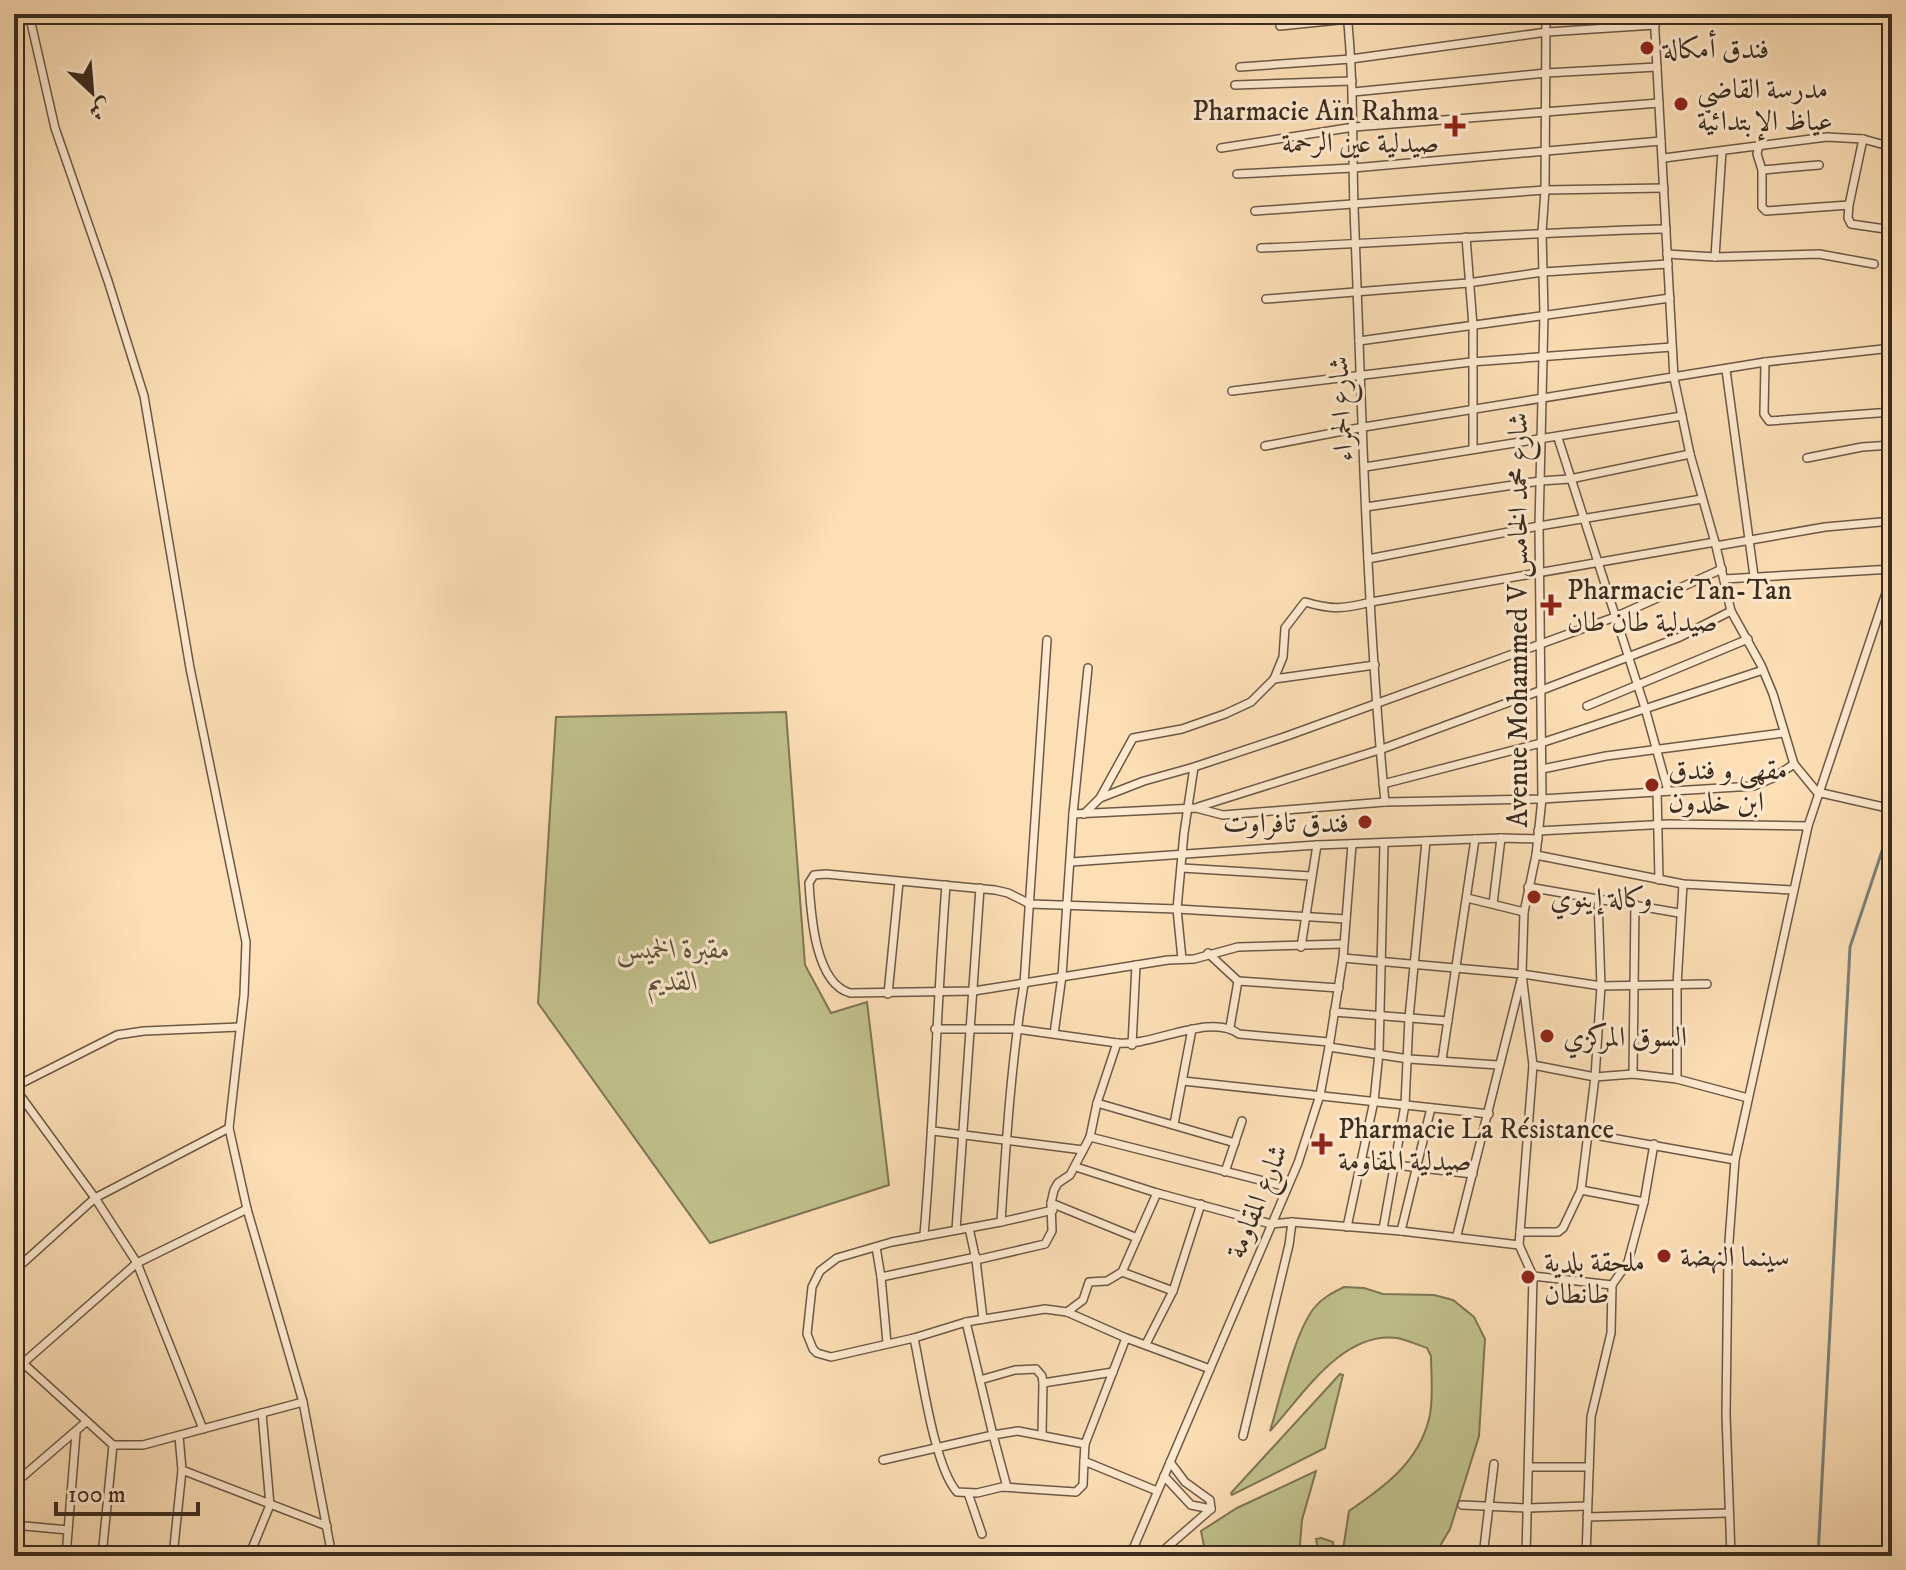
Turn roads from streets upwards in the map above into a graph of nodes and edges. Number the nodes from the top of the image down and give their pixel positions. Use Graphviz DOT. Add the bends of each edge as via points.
graph roads {
  1 [pos="29,14"];
  2 [pos="1397,14"];
  3 [pos="1546,14"];
  4 [pos="1654,14"];
  5 [pos="1347,17"];
  6 [pos="1655,25"];
  7 [pos="1280,26"];
  8 [pos="1547,32"];
  9 [pos="1351,59"];
  10 [pos="1240,67"];
  11 [pos="1657,67"];
  12 [pos="1546,73"];
  13 [pos="1352,81"];
  14 [pos="1235,85"];
  15 [pos="1353,92"];
  16 [pos="1659,103"];
  17 [pos="1546,113"];
  18 [pos="1354,127"];
  19 [pos="1863,139"];
  20 [pos="1661,141"];
  21 [pos="1759,145"];
  22 [pos="1892,147"];
  23 [pos="1221,148"];
  24 [pos="1722,151"];
  25 [pos="1545,152"];
  26 [pos="1664,158"];
  27 [pos="1819,165"];
  28 [pos="1353,168"];
  29 [pos="1762,170"];
  30 [pos="1237,174"];
  31 [pos="1664,188"];
  32 [pos="1545,190"];
  33 [pos="1354,205"];
  34 [pos="1849,205"];
  35 [pos="1255,211"];
  36 [pos="1666,229"];
  37 [pos="1892,230"];
  38 [pos="1542,232"];
  39 [pos="1466,237"];
  40 [pos="1356,245"];
  41 [pos="1261,248"];
  42 [pos="1667,254"];
  43 [pos="1715,257"];
  44 [pos="1668,264"];
  45 [pos="1874,264"];
  46 [pos="1543,272"];
  47 [pos="1468,283"];
  48 [pos="1359,291"];
  49 [pos="1670,298"];
  50 [pos="1266,299"];
  51 [pos="1544,314"];
  52 [pos="1473,326"];
  53 [pos="1359,341"];
  54 [pos="1672,347"];
  55 [pos="1892,348"];
  56 [pos="1543,355"];
  57 [pos="1471,362"];
  58 [pos="1765,362"];
  59 [pos="1726,370"];
  60 [pos="1362,374"];
  61 [pos="1674,378"];
  62 [pos="1232,391"];
  63 [pos="1541,398"];
  64 [pos="1472,411"];
  65 [pos="1892,412"];
  66 [pos="1682,416"];
  67 [pos="1364,427"];
  68 [pos="1558,438"];
  69 [pos="1541,439"];
  70 [pos="1892,445"];
  71 [pos="1265,446"];
  72 [pos="1473,448"];
  73 [pos="1690,454"];
  74 [pos="1807,458"];
  75 [pos="1365,467"];
  76 [pos="1570,479"];
  77 [pos="1540,481"];
  78 [pos="1702,499"];
  79 [pos="1366,507"];
  80 [pos="1583,521"];
  81 [pos="1892,521"];
  82 [pos="1539,526"];
  83 [pos="1749,539"];
  84 [pos="1716,544"];
  85 [pos="1368,559"];
  86 [pos="1597,562"];
  87 [pos="1722,569"];
  88 [pos="1892,572"];
  89 [pos="1541,573"];
  90 [pos="1754,576"];
  91 [pos="1724,579"];
  92 [pos="1371,602"];
  93 [pos="1731,611"];
  94 [pos="1615,617"];
  95 [pos="1748,639"];
  96 [pos="1047,640"];
  97 [pos="1540,645"];
  98 [pos="1628,657"];
  99 [pos="1375,665"];
  100 [pos="1088,668"];
  101 [pos="1763,670"];
  102 [pos="1274,679"];
  103 [pos="1638,685"];
  104 [pos="1542,690"];
  105 [pos="1379,702"];
  106 [pos="1587,706"];
  107 [pos="1645,708"];
  108 [pos="1783,733"];
  109 [pos="1541,743"];
  110 [pos="1382,749"];
  111 [pos="1656,750"];
  112 [pos="1794,764"];
  113 [pos="1194,767"];
  114 [pos="1542,769"];
  115 [pos="1383,784"];
  116 [pos="1657,791"];
  117 [pos="1668,791"];
  118 [pos="1817,792"];
  119 [pos="1100,798"];
  120 [pos="1542,799"];
  121 [pos="1385,802"];
  122 [pos="1191,808"];
  123 [pos="1892,809"];
  124 [pos="1073,814"];
  125 [pos="1084,814"];
  126 [pos="1658,825"];
  127 [pos="1808,826"];
  128 [pos="1538,835"];
  129 [pos="1501,838"];
  130 [pos="1475,839"];
  131 [pos="1426,841"];
  132 [pos="1384,843"];
  133 [pos="1352,844"];
  134 [pos="1317,845"];
  135 [pos="1183,852"];
  136 [pos="1536,855"];
  137 [pos="1071,862"];
  138 [pos="1182,868"];
  139 [pos="1311,876"];
  140 [pos="1659,880"];
  141 [pos="899,882"];
  142 [pos="1683,884"];
  143 [pos="946,885"];
  144 [pos="1528,887"];
  145 [pos="980,888"];
  146 [pos="1793,890"];
  147 [pos="1467,898"];
  148 [pos="1598,899"];
  149 [pos="1030,904"];
  150 [pos="1493,904"];
  151 [pos="1635,904"];
  152 [pos="1066,905"];
  153 [pos="1177,909"];
  154 [pos="1524,912"];
  155 [pos="1679,913"];
  156 [pos="1305,916"];
  157 [pos="1346,919"];
  158 [pos="1343,944"];
  159 [pos="1301,947"];
  160 [pos="1208,953"];
  161 [pos="1343,958"];
  162 [pos="1182,959"];
  163 [pos="1380,962"];
  164 [pos="1136,965"];
  165 [pos="1415,965"];
  166 [pos="1454,967"];
  167 [pos="1522,974"];
  168 [pos="1062,976"];
  169 [pos="1238,981"];
  170 [pos="1024,984"];
  171 [pos="1707,984"];
  172 [pos="1634,985"];
  173 [pos="1677,985"];
  174 [pos="1601,986"];
  175 [pos="1339,988"];
  176 [pos="974,991"];
  177 [pos="888,994"];
  178 [pos="938,994"];
  179 [pos="1334,1012"];
  180 [pos="1380,1016"];
  181 [pos="1409,1018"];
  182 [pos="1448,1021"];
  183 [pos="240,1027"];
  184 [pos="1230,1027"];
  185 [pos="971,1028"];
  186 [pos="935,1029"];
  187 [pos="1017,1029"];
  188 [pos="1192,1029"];
  189 [pos="1054,1034"];
  190 [pos="1117,1043"];
  191 [pos="1132,1045"];
  192 [pos="1329,1045"];
  193 [pos="1379,1053"];
  194 [pos="1409,1059"];
  195 [pos="1442,1060"];
  196 [pos="1498,1065"];
  197 [pos="1533,1065"];
  198 [pos="1633,1074"];
  199 [pos="1595,1077"];
  200 [pos="1677,1079"];
  201 [pos="1183,1081"];
  202 [pos="1320,1095"];
  203 [pos="1748,1098"];
  204 [pos="1374,1101"];
  205 [pos="1097,1103"];
  206 [pos="1405,1105"];
  207 [pos="1431,1108"];
  208 [pos="1489,1114"];
  209 [pos="1242,1121"];
  210 [pos="1174,1124"];
  211 [pos="229,1128"];
  212 [pos="933,1131"];
  213 [pos="1589,1134"];
  214 [pos="963,1135"];
  215 [pos="1090,1137"];
  216 [pos="1006,1139"];
  217 [pos="1235,1143"];
  218 [pos="1654,1144"];
  219 [pos="1083,1150"];
  220 [pos="1735,1160"];
  221 [pos="1361,1161"];
  222 [pos="1395,1165"];
  223 [pos="1076,1167"];
  224 [pos="1418,1167"];
  225 [pos="1225,1172"];
  226 [pos="1473,1174"];
  227 [pos="1287,1187"];
  228 [pos="1581,1190"];
  229 [pos="1157,1193"];
  230 [pos="95,1198"];
  231 [pos="1644,1202"];
  232 [pos="1201,1204"];
  233 [pos="1052,1206"];
  234 [pos="247,1209"];
  235 [pos="1001,1222"];
  236 [pos="1292,1222"];
  237 [pos="1271,1224"];
  238 [pos="1347,1227"];
  239 [pos="969,1228"];
  240 [pos="1383,1229"];
  241 [pos="956,1230"];
  242 [pos="1401,1231"];
  243 [pos="1520,1232"];
  244 [pos="924,1235"];
  245 [pos="1457,1235"];
  246 [pos="1137,1238"];
  247 [pos="1519,1245"];
  248 [pos="876,1247"];
  249 [pos="976,1259"];
  250 [pos="137,1263"];
  251 [pos="14,1271"];
  252 [pos="1122,1272"];
  253 [pos="1533,1276"];
  254 [pos="881,1277"];
  255 [pos="1612,1285"];
  256 [pos="1173,1291"];
  257 [pos="1067,1312"];
  258 [pos="983,1319"];
  259 [pos="966,1322"];
  260 [pos="914,1338"];
  261 [pos="1126,1338"];
  262 [pos="887,1343"];
  263 [pos="1146,1344"];
  264 [pos="14,1355"];
  265 [pos="23,1363"];
  266 [pos="1210,1369"];
  267 [pos="14,1371"];
  268 [pos="1113,1372"];
  269 [pos="980,1380"];
  270 [pos="1043,1383"];
  271 [pos="303,1402"];
  272 [pos="262,1413"];
  273 [pos="86,1422"];
  274 [pos="203,1429"];
  275 [pos="76,1433"];
  276 [pos="993,1435"];
  277 [pos="1042,1435"];
  278 [pos="179,1436"];
  279 [pos="1243,1436"];
  280 [pos="1085,1444"];
  281 [pos="113,1445"];
  282 [pos="938,1446"];
  283 [pos="883,1460"];
  284 [pos="1084,1461"];
  285 [pos="1170,1462"];
  286 [pos="1494,1464"];
  287 [pos="1529,1467"];
  288 [pos="1589,1467"];
  289 [pos="182,1470"];
  290 [pos="1164,1476"];
  291 [pos="14,1484"];
  292 [pos="1007,1487"];
  293 [pos="1157,1491"];
  294 [pos="968,1493"];
  295 [pos="270,1505"];
  296 [pos="1462,1505"];
  297 [pos="1587,1506"];
  298 [pos="1488,1507"];
  299 [pos="1528,1508"];
  300 [pos="1211,1509"];
  301 [pos="1728,1513"];
  302 [pos="1587,1517"];
  303 [pos="14,1525"];
  304 [pos="327,1526"];
  305 [pos="68,1530"];
  306 [pos="982,1534"];
  307 [pos="250,1553"];
  308 [pos="66,1556"];
  309 [pos="102,1556"];
  310 [pos="173,1556"];
  311 [pos="266,1556"];
  312 [pos="332,1556"];
  313 [pos="1130,1556"];
  314 [pos="1157,1556"];
  315 [pos="1483,1556"];
  316 [pos="1526,1556"];
  317 [pos="1586,1556"];
  318 [pos="1731,1556"];
  1 -- 183 [label="street" via="55,128 144,396 190,668 244,924"];
  2 -- 5 [label="street"];
  3 -- 8 [label="street, Avenue Mohammed V شارع محمد الخامس"];
  4 -- 6 [label="street"];
  5 -- 7 [label="street"];
  5 -- 9 [label="street, شارع الحمراء"];
  6 -- 8 [label="street"];
  6 -- 11 [label="street"];
  8 -- 9 [label="street"];
  8 -- 12 [label="street, Avenue Mohammed V شارع محمد الخامس"];
  9 -- 10 [label="street"];
  9 -- 13 [label="street, شارع الحمراء"];
  11 -- 12 [label="street"];
  11 -- 16 [label="street"];
  12 -- 15 [label="street"];
  12 -- 17 [label="street, Avenue Mohammed V شارع محمد الخامس"];
  13 -- 14 [label="street"];
  13 -- 15 [label="street, شارع الحمراء"];
  15 -- 18 [label="street, شارع الحمراء"];
  16 -- 17 [label="street"];
  16 -- 20 [label="street"];
  17 -- 18 [label="street"];
  17 -- 25 [label="street, Avenue Mohammed V شارع محمد الخامس"];
  18 -- 23 [label="street"];
  18 -- 28 [label="street, شارع الحمراء"];
  19 -- 21 [label="street" via="1827,137"];
  19 -- 22 [label="street"];
  19 -- 34 [label="street"];
  20 -- 25 [label="street"];
  20 -- 26 [label="street"];
  21 -- 24 [label="street"];
  21 -- 29 [label="street"];
  24 -- 26 [label="street"];
  24 -- 43 [label="street"];
  25 -- 28 [label="street"];
  25 -- 32 [label="street, Avenue Mohammed V شارع محمد الخامس"];
  26 -- 31 [label="street"];
  27 -- 29 [label="street"];
  28 -- 30 [label="street"];
  28 -- 33 [label="street, شارع الحمراء"];
  29 -- 34 [label="street" via="1766,211"];
  31 -- 32 [label="street"];
  31 -- 36 [label="street"];
  32 -- 33 [label="street"];
  32 -- 38 [label="street, Avenue Mohammed V شارع محمد الخامس"];
  33 -- 35 [label="street"];
  33 -- 40 [label="street, شارع الحمراء"];
  34 -- 37 [label="street" via="1851,224"];
  36 -- 38 [label="street"];
  36 -- 42 [label="street"];
  38 -- 39 [label="street"];
  38 -- 46 [label="street, Avenue Mohammed V شارع محمد الخامس"];
  39 -- 40 [label="street"];
  39 -- 47 [label="street"];
  40 -- 41 [label="street"];
  40 -- 48 [label="street, شارع الحمراء"];
  42 -- 43 [label="street"];
  42 -- 44 [label="street"];
  43 -- 45 [label="street" via="1819,254"];
  44 -- 46 [label="street"];
  44 -- 49 [label="street"];
  46 -- 47 [label="street"];
  46 -- 51 [label="street, Avenue Mohammed V شارع محمد الخامس"];
  47 -- 48 [label="street"];
  47 -- 52 [label="street"];
  48 -- 50 [label="street"];
  48 -- 53 [label="street, شارع الحمراء"];
  49 -- 51 [label="street"];
  49 -- 54 [label="street"];
  51 -- 52 [label="street"];
  51 -- 56 [label="street, Avenue Mohammed V شارع محمد الخامس"];
  52 -- 53 [label="street"];
  52 -- 57 [label="street"];
  53 -- 60 [label="street, شارع الحمراء"];
  54 -- 56 [label="street"];
  54 -- 61 [label="street"];
  55 -- 58 [label="street"];
  56 -- 57 [label="street"];
  56 -- 63 [label="street, Avenue Mohammed V شارع محمد الخامس"];
  57 -- 60 [label="street"];
  57 -- 64 [label="street"];
  58 -- 59 [label="street"];
  58 -- 65 [label="street" via="1764,414 1769,421"];
  59 -- 61 [label="street"];
  59 -- 83 [label="street"];
  60 -- 62 [label="street"];
  60 -- 67 [label="street, شارع الحمراء"];
  61 -- 63 [label="street"];
  61 -- 66 [label="street"];
  63 -- 64 [label="street"];
  63 -- 69 [label="street, Avenue Mohammed V شارع محمد الخامس"];
  64 -- 67 [label="street"];
  64 -- 72 [label="street"];
  66 -- 68 [label="street"];
  66 -- 73 [label="street"];
  67 -- 71 [label="street"];
  67 -- 75 [label="street, شارع الحمراء"];
  68 -- 69 [label="street"];
  68 -- 76 [label="street"];
  69 -- 72 [label="street"];
  69 -- 77 [label="street, Avenue Mohammed V شارع محمد الخامس"];
  70 -- 74 [label="street"];
  72 -- 75 [label="street"];
  73 -- 76 [label="street"];
  73 -- 78 [label="street"];
  75 -- 79 [label="street, شارع الحمراء"];
  76 -- 77 [label="street"];
  76 -- 80 [label="street"];
  77 -- 79 [label="street"];
  77 -- 82 [label="street, Avenue Mohammed V شارع محمد الخامس"];
  78 -- 80 [label="street"];
  78 -- 84 [label="street"];
  79 -- 85 [label="street, شارع الحمراء"];
  80 -- 82 [label="street"];
  80 -- 86 [label="street"];
  81 -- 83 [label="street"];
  82 -- 85 [label="street"];
  82 -- 89 [label="street, Avenue Mohammed V شارع محمد الخامس"];
  83 -- 84 [label="street"];
  83 -- 90 [label="street"];
  84 -- 86 [label="street"];
  84 -- 87 [label="street"];
  85 -- 92 [label="street, شارع الحمراء"];
  86 -- 89 [label="street"];
  86 -- 94 [label="street"];
  87 -- 91 [label="street"];
  87 -- 94 [label="street"];
  88 -- 90 [label="street"];
  88 -- 118 [label="street"];
  89 -- 92 [label="street"];
  89 -- 97 [label="street, Avenue Mohammed V شارع محمد الخامس"];
  90 -- 91 [label="street"];
  91 -- 93 [label="street"];
  92 -- 99 [label="street, شارع الحمراء"];
  92 -- 102 [label="street" via="1343,609 1305,602 1285,628 1283,657"];
  93 -- 95 [label="street"];
  93 -- 98 [label="street"];
  94 -- 97 [label="street"];
  94 -- 98 [label="street"];
  95 -- 101 [label="street"];
  95 -- 103 [label="street"];
  96 -- 149 [label="street"];
  97 -- 104 [label="street, Avenue Mohammed V شارع محمد الخامس"];
  97 -- 105 [label="street"];
  98 -- 103 [label="street"];
  98 -- 104 [label="street"];
  99 -- 102 [label="street"];
  99 -- 105 [label="street, شارع الحمراء"];
  100 -- 124 [label="street"];
  101 -- 107 [label="street"];
  101 -- 108 [label="street"];
  102 -- 119 [label="street" via="1251,702 1225,714 1133,738"];
  103 -- 106 [label="street"];
  103 -- 107 [label="street"];
  104 -- 109 [label="street, Avenue Mohammed V شارع محمد الخامس"];
  104 -- 110 [label="street"];
  105 -- 110 [label="street, شارع الحمراء"];
  105 -- 113 [label="street"];
  107 -- 109 [label="street"];
  107 -- 111 [label="street"];
  108 -- 111 [label="street"];
  108 -- 112 [label="street"];
  109 -- 114 [label="street, Avenue Mohammed V شارع محمد الخامس"];
  109 -- 115 [label="street"];
  110 -- 115 [label="street, شارع الحمراء"];
  110 -- 122 [label="street"];
  111 -- 114 [label="street"];
  111 -- 117 [label="street"];
  112 -- 117 [label="street" via="1754,786"];
  112 -- 118 [label="street"];
  113 -- 119 [label="street"];
  113 -- 122 [label="street"];
  114 -- 120 [label="street, Avenue Mohammed V شارع محمد الخامس"];
  115 -- 121 [label="street, شارع الحمراء"];
  116 -- 117 [label="street"];
  116 -- 120 [label="street"];
  116 -- 126 [label="street"];
  118 -- 123 [label="street"];
  118 -- 127 [label="street"];
  119 -- 125 [label="street"];
  120 -- 121 [label="street"];
  120 -- 128 [label="street, Avenue Mohammed V شارع محمد الخامس"];
  121 -- 122 [label="street" via="1223,815"];
  122 -- 125 [label="street"];
  122 -- 135 [label="street"];
  124 -- 125 [label="street"];
  124 -- 137 [label="street"];
  126 -- 127 [label="street"];
  126 -- 128 [label="street"];
  126 -- 140 [label="street"];
  127 -- 146 [label="street"];
  128 -- 129 [label="street"];
  128 -- 136 [label="street, Avenue Mohammed V شارع محمد الخامس"];
  129 -- 130 [label="street"];
  129 -- 150 [label="street"];
  130 -- 131 [label="street"];
  130 -- 147 [label="street"];
  131 -- 132 [label="street"];
  131 -- 165 [label="street"];
  132 -- 133 [label="street"];
  132 -- 163 [label="street"];
  133 -- 134 [label="street"];
  133 -- 157 [label="street, شارع المقاومة"];
  134 -- 135 [label="street"];
  134 -- 139 [label="street"];
  135 -- 137 [label="street"];
  135 -- 138 [label="street"];
  136 -- 140 [label="street"];
  136 -- 144 [label="street, Avenue Mohammed V شارع محمد الخامس"];
  137 -- 152 [label="street"];
  138 -- 139 [label="street"];
  138 -- 153 [label="street"];
  139 -- 156 [label="street"];
  140 -- 142 [label="street"];
  141 -- 143 [label="street"];
  141 -- 177 [label="street"];
  141 -- 177 [label="street" via="820,874 809,883 816,937 832,984 850,993"];
  142 -- 146 [label="street"];
  142 -- 155 [label="street"];
  143 -- 145 [label="street"];
  143 -- 178 [label="street"];
  144 -- 148 [label="street"];
  144 -- 154 [label="street, Avenue Mohammed V شارع محمد الخامس"];
  145 -- 149 [label="street"];
  145 -- 176 [label="street"];
  146 -- 203 [label="street"];
  147 -- 150 [label="street"];
  147 -- 166 [label="street"];
  148 -- 151 [label="street"];
  148 -- 174 [label="street"];
  149 -- 152 [label="street"];
  149 -- 170 [label="street"];
  150 -- 154 [label="street"];
  151 -- 155 [label="street"];
  151 -- 172 [label="street"];
  152 -- 153 [label="street"];
  152 -- 168 [label="street"];
  153 -- 156 [label="street"];
  153 -- 162 [label="street"];
  154 -- 167 [label="street, Avenue Mohammed V شارع محمد الخامس"];
  155 -- 173 [label="street"];
  156 -- 157 [label="street"];
  156 -- 159 [label="street"];
  157 -- 158 [label="street, شارع المقاومة"];
  158 -- 159 [label="street"];
  158 -- 161 [label="street, شارع المقاومة"];
  159 -- 160 [label="street" via="1238,947"];
  160 -- 162 [label="street"];
  160 -- 169 [label="street"];
  161 -- 163 [label="street"];
  161 -- 175 [label="street, شارع المقاومة"];
  162 -- 164 [label="street"];
  163 -- 165 [label="street"];
  163 -- 180 [label="street"];
  164 -- 168 [label="street"];
  164 -- 191 [label="street"];
  165 -- 166 [label="street"];
  165 -- 181 [label="street"];
  166 -- 167 [label="street"];
  166 -- 182 [label="street"];
  167 -- 174 [label="street"];
  167 -- 196 [label="street"];
  167 -- 197 [label="street, Avenue Mohammed V شارع محمد الخامس"];
  168 -- 170 [label="street"];
  168 -- 189 [label="street"];
  169 -- 175 [label="street"];
  169 -- 184 [label="street"];
  170 -- 176 [label="street"];
  170 -- 187 [label="street"];
  171 -- 173 [label="street"];
  172 -- 173 [label="street"];
  172 -- 174 [label="street"];
  172 -- 198 [label="street"];
  173 -- 200 [label="street"];
  174 -- 199 [label="street"];
  175 -- 179 [label="street, شارع المقاومة"];
  176 -- 178 [label="street"];
  176 -- 185 [label="street"];
  177 -- 178 [label="street"];
  178 -- 186 [label="street"];
  179 -- 180 [label="street"];
  179 -- 192 [label="street, شارع المقاومة"];
  180 -- 181 [label="street"];
  180 -- 193 [label="street"];
  181 -- 182 [label="street"];
  181 -- 194 [label="street"];
  182 -- 195 [label="street"];
  183 -- 211 [label="street"];
  183 -- 230 [label="street" via="117,1035 14,1087"];
  184 -- 188 [label="street"];
  184 -- 192 [label="street" via="1239,1034"];
  185 -- 186 [label="street"];
  185 -- 187 [label="street"];
  185 -- 214 [label="street"];
  186 -- 212 [label="street"];
  187 -- 189 [label="street"];
  187 -- 216 [label="street"];
  188 -- 191 [label="street"];
  188 -- 201 [label="street"];
  189 -- 190 [label="street"];
  190 -- 191 [label="street"];
  190 -- 205 [label="street"];
  192 -- 193 [label="street"];
  192 -- 202 [label="street, شارع المقاومة"];
  193 -- 194 [label="street"];
  193 -- 204 [label="street"];
  194 -- 195 [label="street"];
  194 -- 206 [label="street"];
  195 -- 196 [label="street"];
  196 -- 208 [label="street"];
  197 -- 199 [label="street"];
  197 -- 243 [label="street, Avenue Mohammed V شارع محمد الخامس"];
  198 -- 199 [label="street"];
  198 -- 200 [label="street"];
  199 -- 213 [label="street"];
  200 -- 203 [label="street"];
  201 -- 202 [label="street"];
  201 -- 210 [label="street"];
  202 -- 204 [label="street"];
  202 -- 227 [label="street, شارع المقاومة"];
  203 -- 220 [label="street"];
  204 -- 206 [label="street"];
  204 -- 221 [label="street"];
  205 -- 210 [label="street"];
  205 -- 215 [label="street"];
  206 -- 207 [label="street"];
  206 -- 222 [label="street"];
  207 -- 208 [label="street"];
  207 -- 224 [label="street"];
  208 -- 226 [label="street"];
  209 -- 217 [label="street"];
  210 -- 217 [label="street"];
  211 -- 230 [label="street"];
  211 -- 234 [label="street"];
  212 -- 214 [label="street"];
  212 -- 244 [label="street"];
  213 -- 218 [label="street"];
  213 -- 228 [label="street"];
  214 -- 216 [label="street"];
  214 -- 241 [label="street"];
  215 -- 219 [label="street"];
  215 -- 225 [label="street"];
  216 -- 219 [label="street"];
  216 -- 235 [label="street"];
  217 -- 225 [label="street"];
  218 -- 220 [label="street"];
  218 -- 231 [label="street"];
  219 -- 223 [label="street"];
  220 -- 301 [label="street" via="1728,1255"];
  221 -- 222 [label="street"];
  221 -- 238 [label="street"];
  222 -- 224 [label="street"];
  222 -- 240 [label="street"];
  223 -- 229 [label="street"];
  223 -- 233 [label="street" via="1058,1183"];
  224 -- 226 [label="street"];
  224 -- 242 [label="street"];
  225 -- 227 [label="street"];
  226 -- 245 [label="street"];
  227 -- 237 [label="street, شارع المقاومة"];
  228 -- 231 [label="street"];
  228 -- 243 [label="street" via="1558,1232"];
  229 -- 232 [label="street"];
  229 -- 246 [label="street"];
  230 -- 250 [label="street"];
  230 -- 251 [label="street"];
  231 -- 255 [label="street" via="1628,1262"];
  232 -- 237 [label="street"];
  232 -- 256 [label="street"];
  233 -- 235 [label="street"];
  233 -- 246 [label="street"];
  233 -- 249 [label="street" via="1052,1231 1045,1244"];
  234 -- 250 [label="street"];
  234 -- 271 [label="street"];
  235 -- 239 [label="street"];
  236 -- 237 [label="street"];
  236 -- 238 [label="street"];
  236 -- 279 [label="street"];
  237 -- 266 [label="street, شارع المقاومة"];
  238 -- 240 [label="street"];
  239 -- 241 [label="street"];
  239 -- 249 [label="street"];
  240 -- 242 [label="street"];
  241 -- 244 [label="street"];
  242 -- 245 [label="street"];
  243 -- 247 [label="street, Avenue Mohammed V شارع محمد الخامس"];
  244 -- 248 [label="street"];
  245 -- 247 [label="street"];
  246 -- 252 [label="street"];
  247 -- 253 [label="street, Avenue Mohammed V شارع محمد الخامس"];
  248 -- 254 [label="street"];
  248 -- 262 [label="street" via="837,1258 820,1271 812,1287 807,1334 813,1349 831,1357"];
  249 -- 254 [label="street"];
  249 -- 258 [label="street"];
  250 -- 265 [label="street"];
  250 -- 274 [label="street"];
  252 -- 256 [label="street"];
  252 -- 257 [label="street" via="1107,1281 1089,1282 1083,1300"];
  253 -- 255 [label="street"];
  253 -- 287 [label="street, Avenue Mohammed V شارع محمد الخامس"];
  254 -- 262 [label="street"];
  255 -- 288 [label="street" via="1611,1333 1591,1417"];
  256 -- 263 [label="street"];
  257 -- 258 [label="street" via="1045,1309"];
  257 -- 261 [label="street"];
  258 -- 259 [label="street"];
  259 -- 260 [label="street"];
  259 -- 269 [label="street"];
  260 -- 262 [label="street"];
  260 -- 282 [label="street"];
  261 -- 263 [label="street"];
  261 -- 268 [label="street"];
  263 -- 266 [label="street"];
  264 -- 265 [label="street"];
  265 -- 267 [label="street"];
  265 -- 273 [label="street"];
  266 -- 285 [label="street, شارع المقاومة"];
  268 -- 270 [label="street"];
  268 -- 280 [label="street"];
  269 -- 270 [label="street" via="1032,1368"];
  269 -- 276 [label="street"];
  270 -- 277 [label="street"];
  271 -- 272 [label="street"];
  271 -- 304 [label="street"];
  272 -- 274 [label="street"];
  272 -- 295 [label="street"];
  273 -- 275 [label="street"];
  273 -- 281 [label="street"];
  274 -- 278 [label="street"];
  275 -- 291 [label="street"];
  275 -- 305 [label="street"];
  276 -- 277 [label="street"];
  276 -- 282 [label="street"];
  276 -- 292 [label="street"];
  277 -- 280 [label="street"];
  278 -- 281 [label="street" via="132,1447"];
  278 -- 289 [label="street"];
  280 -- 284 [label="street"];
  281 -- 309 [label="street"];
  282 -- 283 [label="street"];
  282 -- 294 [label="street" via="954,1488"];
  284 -- 292 [label="street" via="1083,1485 1076,1492"];
  284 -- 293 [label="street"];
  285 -- 290 [label="street, شارع المقاومة"];
  285 -- 300 [label="street" via="1185,1482 1210,1500"];
  286 -- 298 [label="street"];
  287 -- 288 [label="street"];
  287 -- 299 [label="street, Avenue Mohammed V شارع محمد الخامس"];
  288 -- 297 [label="street"];
  289 -- 295 [label="street"];
  289 -- 310 [label="street"];
  290 -- 293 [label="street, شارع المقاومة"];
  290 -- 300 [label="street" via="1191,1505"];
  292 -- 294 [label="street"];
  293 -- 313 [label="street, شارع المقاومة"];
  294 -- 306 [label="street"];
  295 -- 304 [label="street"];
  295 -- 307 [label="street"];
  296 -- 298 [label="street"];
  297 -- 299 [label="street"];
  297 -- 302 [label="street"];
  298 -- 299 [label="street"];
  298 -- 315 [label="street"];
  299 -- 316 [label="street, Avenue Mohammed V شارع محمد الخامس"];
  300 -- 314 [label="street"];
  301 -- 302 [label="street"];
  301 -- 318 [label="street"];
  302 -- 317 [label="street"];
  303 -- 305 [label="street"];
  304 -- 312 [label="street"];
  305 -- 308 [label="street"];
  307 -- 311 [label="street"];
}
